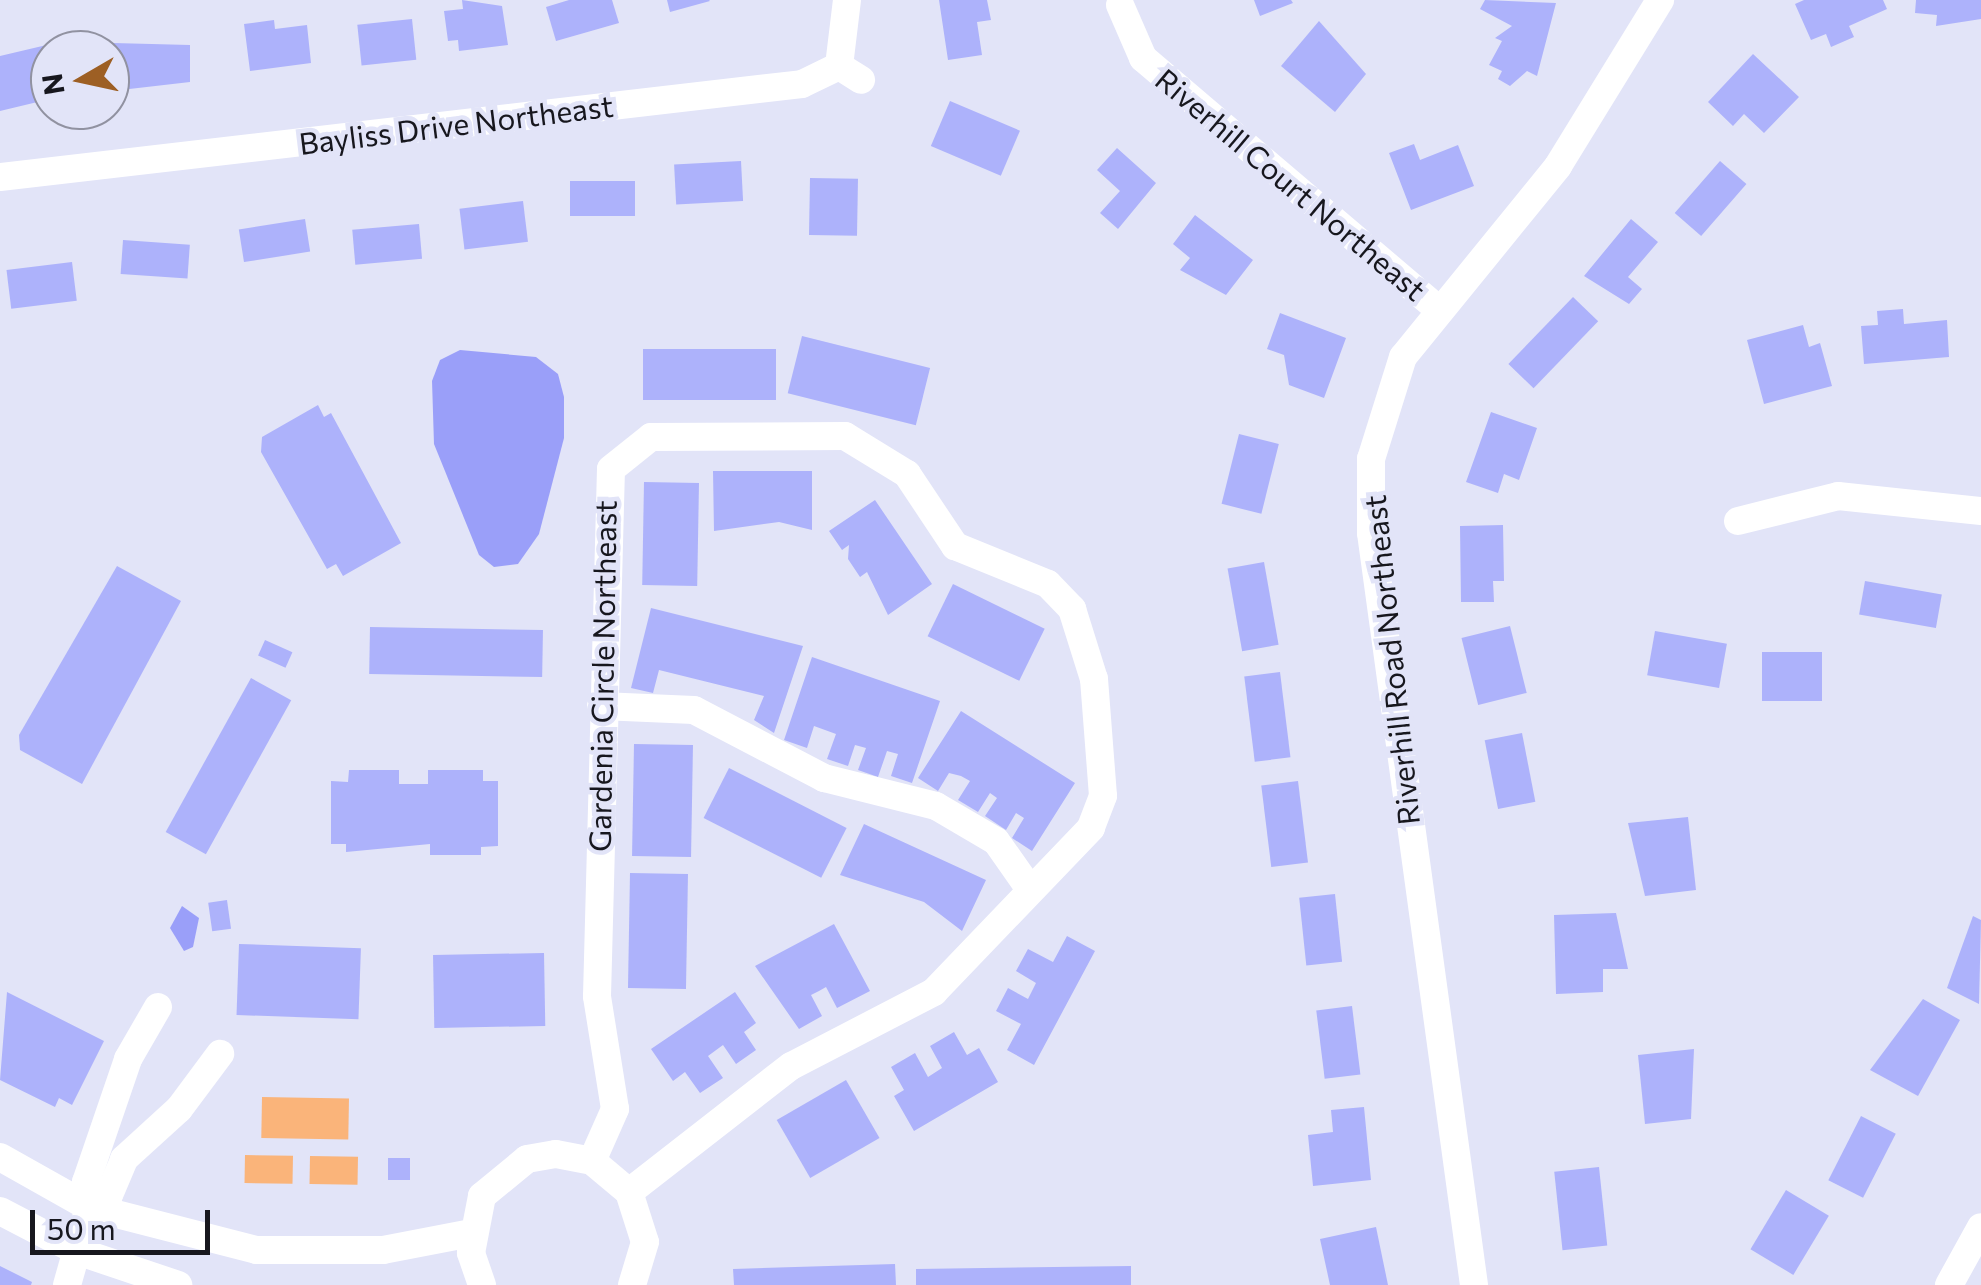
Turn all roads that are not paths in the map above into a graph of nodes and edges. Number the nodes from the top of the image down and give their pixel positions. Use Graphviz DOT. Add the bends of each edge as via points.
graph roads {
  1 [pos="847,0"];
  2 [pos="1660,0"];
  3 [pos="1120,6"];
  4 [pos="0,177"];
  5 [pos="1437,308"];
  6 [pos="1981,510"];
  7 [pos="1738,521"];
  8 [pos="601,706"];
  9 [pos="1030,888"];
  10 [pos="158,1007"];
  11 [pos="220,1054"];
  12 [pos="0,1156"];
  13 [pos="592,1162"];
  14 [pos="629,1192"];
  15 [pos="89,1207"];
  16 [pos="0,1210"];
  17 [pos="1981,1227"];
  18 [pos="471,1233"];
  19 [pos="77,1251"];
  20 [pos="477,1284"];
  21 [pos="68,1285"];
  22 [pos="178,1285"];
  23 [pos="632,1285"];
  24 [pos="1474,1285"];
  25 [pos="1949,1285"];
  1 -- 4 [label="street, Bayliss Drive Northeast" via="850,73 802,84"];
  2 -- 5 [label="street, Riverhill Road Northeast" via="1558,166"];
  3 -- 5 [label="street, Riverhill Court Northeast" via="1143,58"];
  5 -- 24 [label="street, Riverhill Road Northeast" via="1382,407 1371,533"];
  6 -- 7 [label="street" via="1838,496"];
  8 -- 9 [label="street" via="694,710 824,778 936,806 996,841"];
  8 -- 9 [label="street, Gardenia Circle Northeast" via="604,490 619,456 669,435 812,434 866,445 908,474 955,546 1048,584 1082,626 1106,764 1103,796 1092,828"];
  8 -- 13 [label="street, Gardenia Circle Northeast" via="597,996 615,1109"];
  9 -- 14 [label="street, Gardenia Circle Northeast" via="934,992 791,1066"];
  10 -- 15 [label="street" via="128,1059 86,1182"];
  11 -- 15 [label="street" via="179,1109 133,1147 109,1195"];
  12 -- 15 [label="street"];
  13 -- 14 [label="street"];
  13 -- 18 [label="street" via="556,1154 502,1174"];
  14 -- 23 [label="street" via="645,1242"];
  15 -- 18 [label="street" via="257,1250 383,1250"];
  15 -- 19 [label="street"];
  16 -- 19 [label="street"];
  17 -- 25 [label="street"];
  18 -- 20 [label="street"];
  19 -- 21 [label="street"];
  19 -- 22 [label="street"];
}
